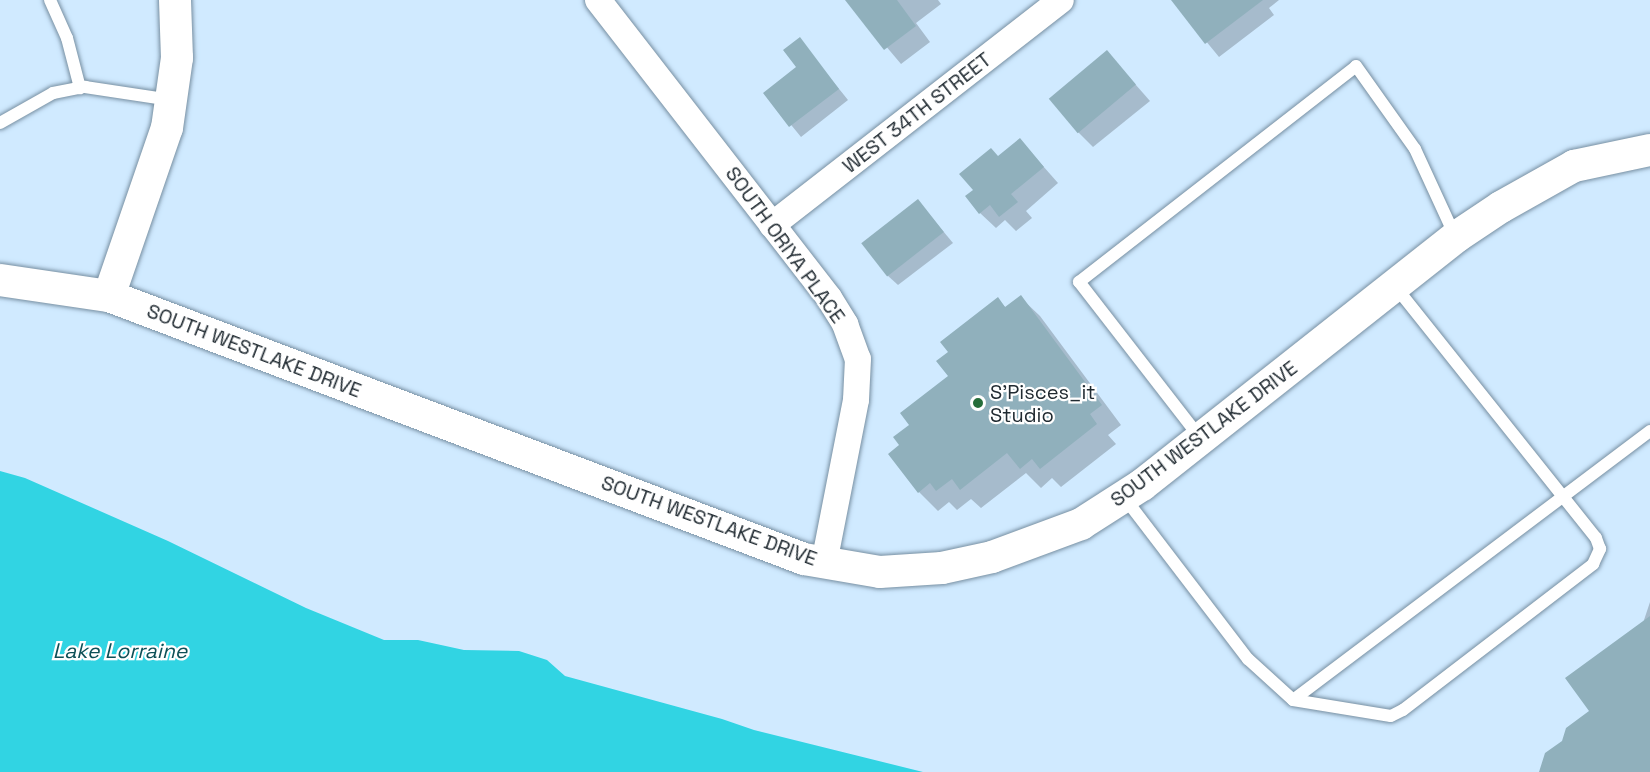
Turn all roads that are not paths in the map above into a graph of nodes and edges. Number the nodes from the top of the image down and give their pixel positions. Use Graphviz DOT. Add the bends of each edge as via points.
graph roads {
  1 [pos="50,0"];
  2 [pos="175,0"];
  3 [pos="598,0"];
  4 [pos="1061,0"];
  5 [pos="80,88"];
  6 [pos="172,100"];
  7 [pos="0,123"];
  8 [pos="1650,150"];
  9 [pos="772,225"];
  10 [pos="1456,237"];
  11 [pos="0,280"];
  12 [pos="1395,286"];
  13 [pos="109,296"];
  14 [pos="1650,431"];
  15 [pos="1200,439"];
  16 [pos="1124,496"];
  17 [pos="1562,496"];
  18 [pos="824,563"];
  19 [pos="1293,700"];
  1 -- 5 [label="lane" via="67,38"];
  2 -- 6 [label="street" via="177,58"];
  3 -- 9 [label="street, SOUTH ORIYA PLACE"];
  4 -- 9 [label="street, WEST 34TH STREET"];
  5 -- 6 [label="lane"];
  5 -- 7 [label="lane" via="53,93"];
  6 -- 13 [label="street" via="167,128"];
  8 -- 10 [label="street, SOUTH WESTLAKE DRIVE" via="1574,166"];
  9 -- 18 [label="street, SOUTH ORIYA PLACE" via="829,298 845,324 858,359 856,400"];
  10 -- 12 [label="street, SOUTH WESTLAKE DRIVE"];
  10 -- 15 [label="lane" via="1415,150 1356,66 1079,282"];
  11 -- 13 [label="street, SOUTH WESTLAKE DRIVE"];
  12 -- 15 [label="street, SOUTH WESTLAKE DRIVE"];
  12 -- 17 [label="lane"];
  13 -- 18 [label="street, SOUTH WESTLAKE DRIVE" via="804,559"];
  14 -- 17 [label="lane"];
  15 -- 16 [label="street, SOUTH WESTLAKE DRIVE"];
  16 -- 18 [label="street, SOUTH WESTLAKE DRIVE" via="1080,524 982,560 942,568 880,572"];
  16 -- 19 [label="lane" via="1248,659"];
  17 -- 19 [label="lane"];
  17 -- 19 [label="lane" via="1596,538 1600,549 1593,564 1403,710 1391,716"];
}
